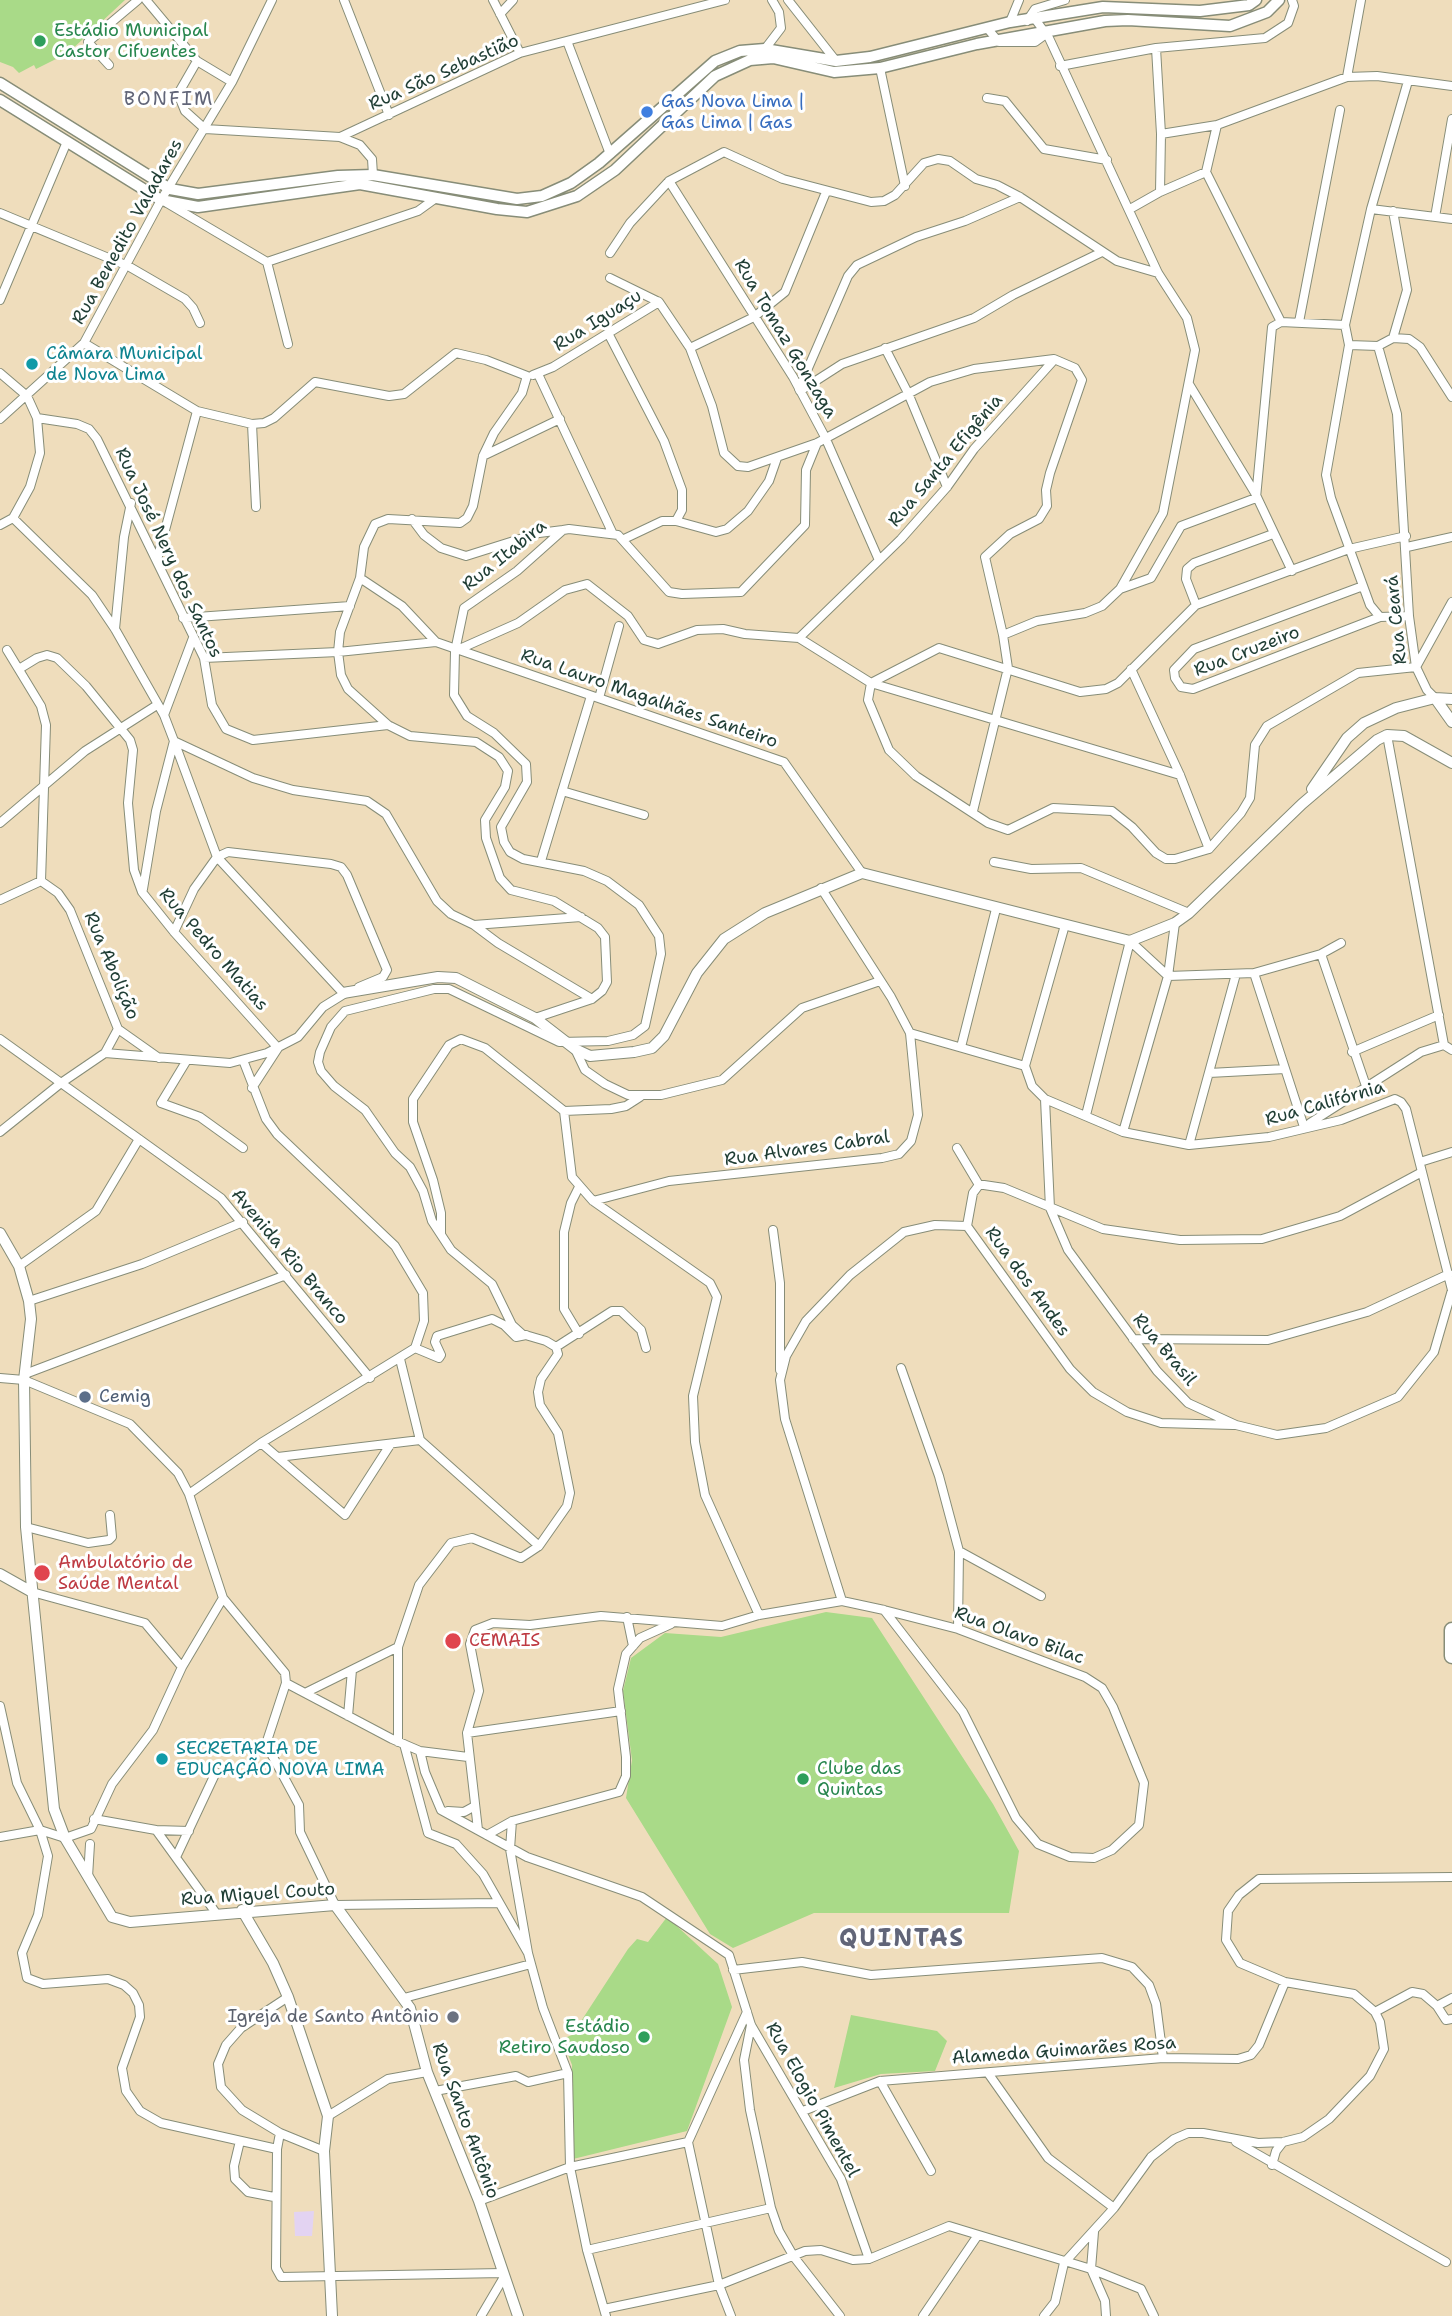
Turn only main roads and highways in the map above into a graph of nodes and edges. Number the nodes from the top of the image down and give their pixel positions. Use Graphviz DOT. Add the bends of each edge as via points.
graph roads {
  1 [pos="1256,0"];
  2 [pos="1279,0"];
  3 [pos="0,83"];
  4 [pos="0,100"];
  5 [pos="1452,1630"];
  6 [pos="1452,1656"];
  1 -- 3 [label="main road" via="1225,10 1103,7 1010,22 870,57 836,61 765,49 740,51 715,61 571,183 542,196 517,199 373,175 198,194 170,189"];
  2 -- 4 [label="main road" via="1267,12 1230,26 1128,20 1096,23 977,44 880,68 834,72 773,58 750,60 715,76 615,170 577,196 527,212 360,184 198,207 161,200"];
  5 -- 6 [label="highway"];
}
